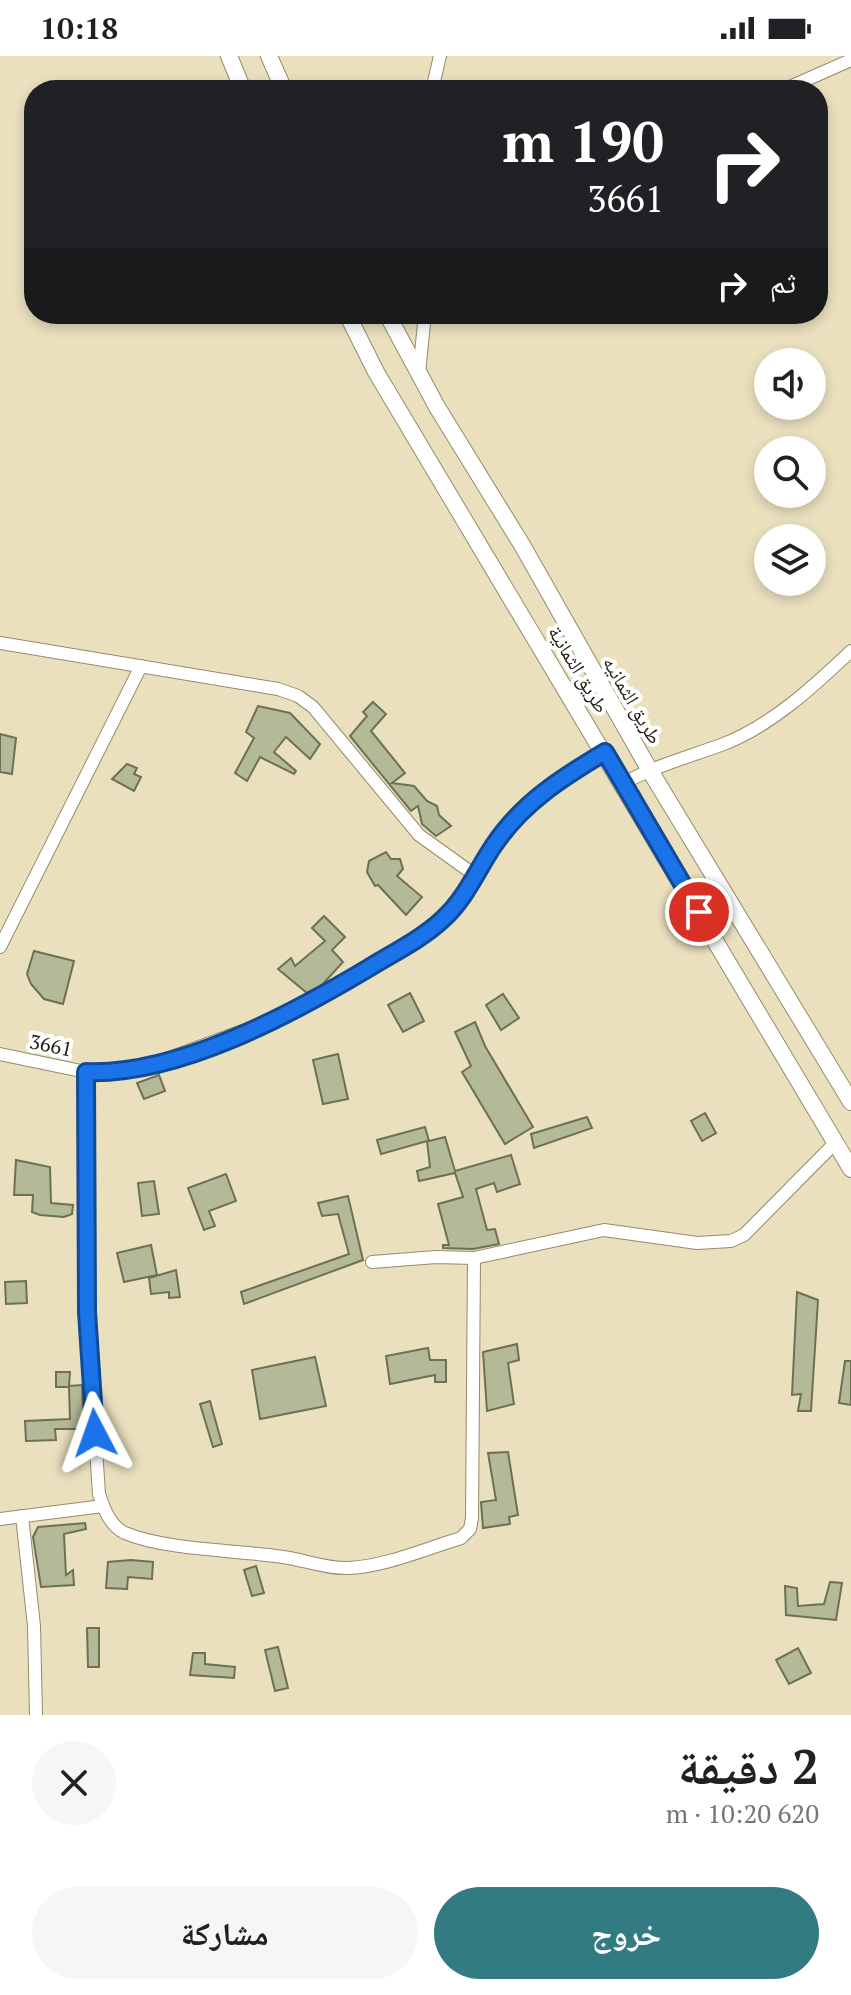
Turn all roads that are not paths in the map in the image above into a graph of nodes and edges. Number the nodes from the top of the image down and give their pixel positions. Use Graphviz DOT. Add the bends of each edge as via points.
graph roads {
  1 [pos="229,56"];
  2 [pos="269,56"];
  3 [pos="440,56"];
  4 [pos="851,60"];
  5 [pos="239,80"];
  6 [pos="280,80"];
  7 [pos="434,80"];
  8 [pos="806,80"];
  9 [pos="352,324"];
  10 [pos="392,324"];
  11 [pos="424,324"];
  12 [pos="419,373"];
  13 [pos="0,643"];
  14 [pos="851,651"];
  15 [pos="141,666"];
  16 [pos="605,752"];
  17 [pos="649,769"];
  18 [pos="624,783"];
  19 [pos="476,876"];
  20 [pos="0,947"];
  21 [pos="0,1054"];
  22 [pos="86,1072"];
  23 [pos="851,1102"];
  24 [pos="835,1143"];
  25 [pos="851,1169"];
  26 [pos="474,1258"];
  27 [pos="372,1262"];
  28 [pos="103,1506"];
  29 [pos="22,1516"];
  30 [pos="0,1519"];
  31 [pos="36,1715"];
  1 -- 5 [label="street"];
  2 -- 6 [label="street"];
  3 -- 7 [label="street"];
  4 -- 8 [label="street"];
  9 -- 16 [label="street, طريق الثمانية"];
  10 -- 12 [label="street, طريق الثمانيه"];
  11 -- 12 [label="street"];
  12 -- 17 [label="street, طريق الثمانيه"];
  13 -- 15 [label="street"];
  14 -- 17 [label="street" via="748,732"];
  15 -- 19 [label="street" via="298,696 313,707 419,835"];
  15 -- 20 [label="street"];
  16 -- 18 [label="street, طريق الثمانية"];
  16 -- 19 [label="street, 3661" via="537,797 495,844"];
  17 -- 18 [label="street"];
  17 -- 23 [label="street, طريق الثمانيه"];
  18 -- 24 [label="street, طريق الثمانية"];
  19 -- 22 [label="street, 3661" via="443,920 297,1011 139,1069"];
  21 -- 22 [label="street, 3661"];
  22 -- 28 [label="street" via="87,1312"];
  24 -- 25 [label="street, طريق الثمانية"];
  24 -- 26 [label="street" via="757,1223 731,1241 697,1243 604,1230"];
  26 -- 27 [label="street"];
  26 -- 28 [label="street" via="472,1518 461,1538 386,1561 330,1568 123,1532"];
  28 -- 29 [label="street"];
  29 -- 30 [label="street"];
  29 -- 31 [label="street" via="34,1626"];
}
